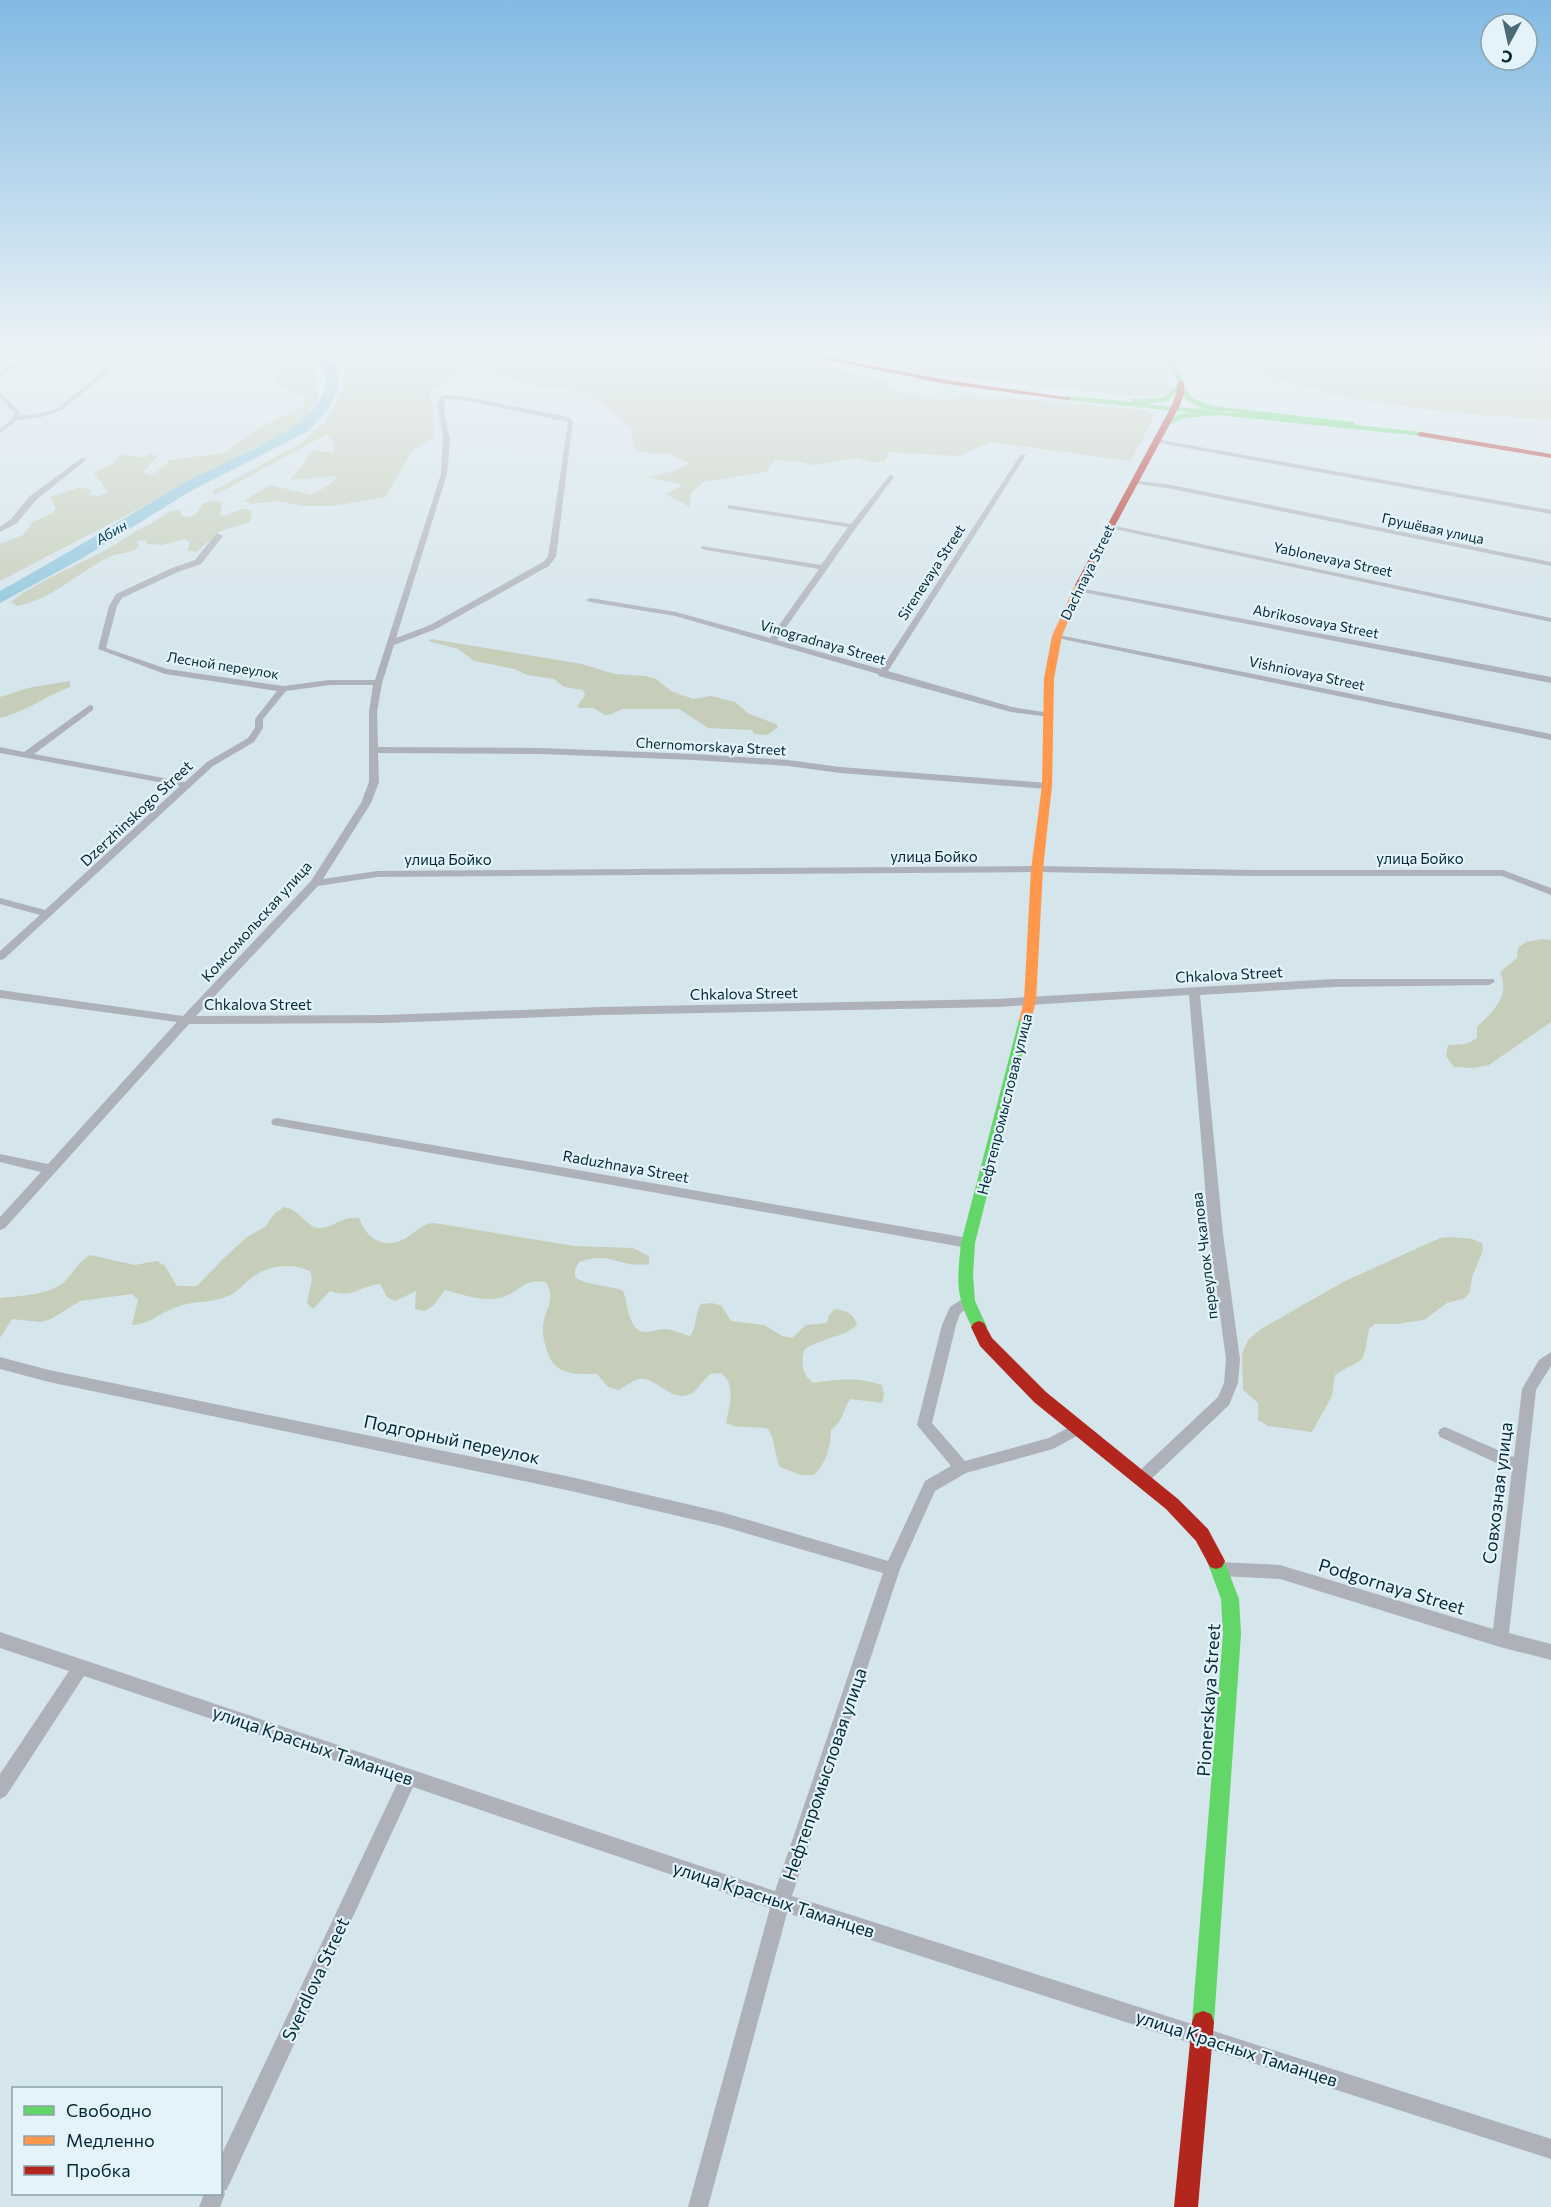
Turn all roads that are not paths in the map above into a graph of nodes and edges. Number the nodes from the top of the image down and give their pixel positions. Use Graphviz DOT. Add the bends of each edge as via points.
graph roads {
  1 [pos="447,454"];
  2 [pos="566,454"];
  3 [pos="1148,454"];
  4 [pos="1227,454"];
  5 [pos="1023,455"];
  6 [pos="84,459"];
  7 [pos="891,477"];
  8 [pos="1134,482"];
  9 [pos="730,507"];
  10 [pos="1551,512"];
  11 [pos="853,526"];
  12 [pos="1109,526"];
  13 [pos="0,530"];
  14 [pos="219,536"];
  15 [pos="705,548"];
  16 [pos="1551,564"];
  17 [pos="824,568"];
  18 [pos="1077,589"];
  19 [pos="590,600"];
  20 [pos="1551,620"];
  21 [pos="1057,636"];
  22 [pos="772,641"];
  23 [pos="391,643"];
  24 [pos="882,674"];
  25 [pos="1551,680"];
  26 [pos="378,683"];
  27 [pos="283,689"];
  28 [pos="90,708"];
  29 [pos="1047,715"];
  30 [pos="1551,737"];
  31 [pos="0,750"];
  32 [pos="374,750"];
  33 [pos="26,755"];
  34 [pos="188,785"];
  35 [pos="1047,786"];
  36 [pos="1037,869"];
  37 [pos="315,883"];
  38 [pos="1551,892"];
  39 [pos="0,901"];
  40 [pos="49,914"];
  41 [pos="0,957"];
  42 [pos="1489,981"];
  43 [pos="1194,991"];
  44 [pos="0,994"];
  45 [pos="1030,1001"];
  46 [pos="186,1020"];
  47 [pos="277,1122"];
  48 [pos="0,1158"];
  49 [pos="50,1169"];
  50 [pos="0,1225"];
  51 [pos="968,1243"];
  52 [pos="967,1301"];
  53 [pos="1551,1358"];
  54 [pos="0,1363"];
  55 [pos="1079,1428"];
  56 [pos="1445,1433"];
  57 [pos="1520,1467"];
  58 [pos="962,1468"];
  59 [pos="1141,1479"];
  60 [pos="892,1569"];
  61 [pos="1220,1569"];
  62 [pos="1500,1639"];
  63 [pos="0,1640"];
  64 [pos="1551,1652"];
  65 [pos="81,1668"];
  66 [pos="409,1777"];
  67 [pos="0,1790"];
  68 [pos="781,1902"];
  69 [pos="1202,2037"];
  70 [pos="1551,2149"];
  71 [pos="222,2178"];
  72 [pos="698,2207"];
  73 [pos="1186,2207"];
  1 -- 23 [label="street, Комсомольская улица"];
  2 -- 23 [label="street, Комсомольская улица" via="552,557 535,571 433,627"];
  3 -- 8 [label="main road, Dachnaya Street"];
  4 -- 10 [label="street"];
  5 -- 24 [label="street, Sirenevaya Street"];
  6 -- 13 [label="street" via="33,498 14,521"];
  7 -- 11 [label="street"];
  8 -- 12 [label="main road, Dachnaya Street"];
  8 -- 16 [label="street, Грушёвая улица"];
  9 -- 11 [label="street"];
  11 -- 17 [label="street"];
  12 -- 18 [label="main road, Dachnaya Street"];
  12 -- 20 [label="street, Yablonevaya Street"];
  14 -- 27 [label="street, Лесной переулок" via="198,562 119,596 102,649 165,671"];
  15 -- 17 [label="street"];
  17 -- 22 [label="street"];
  18 -- 21 [label="main road, Dachnaya Street"];
  18 -- 25 [label="street, Abrikosovaya Street"];
  19 -- 22 [label="street, Vinogradnaya Street" via="676,614"];
  21 -- 29 [label="main road, Dachnaya Street"];
  21 -- 30 [label="street, Vishniovaya Street"];
  22 -- 24 [label="street, Vinogradnaya Street"];
  23 -- 26 [label="street, Комсомольская улица"];
  24 -- 29 [label="street, Vinogradnaya Street"];
  26 -- 27 [label="street, Лесной переулок" via="359,681"];
  26 -- 32 [label="street, Комсомольская улица" via="373,712"];
  27 -- 34 [label="street, Dzerzhinskogo Street" via="259,719 259,728 251,740 210,764"];
  28 -- 33 [label="street"];
  29 -- 35 [label="main road, Нефтепромысловая улица"];
  31 -- 33 [label="street"];
  32 -- 35 [label="street, Chernomorskaya Street" via="694,757"];
  32 -- 37 [label="street, Комсомольская улица" via="374,782 366,803"];
  33 -- 34 [label="street"];
  34 -- 40 [label="street, Dzerzhinskogo Street"];
  35 -- 36 [label="main road, Нефтепромысловая улица"];
  36 -- 37 [label="street, улица Бойко" via="378,874"];
  36 -- 38 [label="street, улица Бойко" via="1503,873"];
  36 -- 45 [label="main road, Нефтепромысловая улица"];
  37 -- 46 [label="street, Комсомольская улица"];
  39 -- 40 [label="street"];
  40 -- 41 [label="street, Dzerzhinskogo Street"];
  42 -- 43 [label="street, Chkalova Street" via="1334,983"];
  43 -- 45 [label="street, Chkalova Street"];
  43 -- 59 [label="street, переулок Чкалова" via="1216,1234 1233,1359 1231,1383 1224,1401"];
  44 -- 46 [label="street, Chkalova Street"];
  45 -- 46 [label="street, Chkalova Street" via="385,1019"];
  45 -- 51 [label="main road, Нефтепромысловая улица"];
  46 -- 49 [label="street, Комсомольская улица"];
  47 -- 51 [label="street, Raduzhnaya Street"];
  48 -- 49 [label="street"];
  49 -- 50 [label="street, Комсомольская улица"];
  51 -- 52 [label="main road, Нефтепромысловая улица"];
  52 -- 55 [label="main road, Pionerskaya Street" via="986,1342 1040,1397"];
  52 -- 58 [label="street" via="955,1311 949,1325 924,1425"];
  53 -- 57 [label="street, Совхозная улица" via="1529,1389"];
  54 -- 60 [label="street, Подгорный переулок" via="571,1484 721,1520"];
  55 -- 58 [label="street, Нефтепромысловая улица" via="1053,1443"];
  55 -- 59 [label="main road, Pionerskaya Street"];
  56 -- 57 [label="street"];
  57 -- 62 [label="street, Совхозная улица"];
  58 -- 60 [label="street, Нефтепромысловая улица" via="930,1486"];
  59 -- 61 [label="main road, Pionerskaya Street" via="1202,1535"];
  60 -- 68 [label="street, Нефтепромысловая улица"];
  61 -- 62 [label="street, Podgornaya Street" via="1280,1572"];
  61 -- 69 [label="main road, Pionerskaya Street" via="1230,1599 1232,1634"];
  62 -- 64 [label="street, Podgornaya Street"];
  63 -- 65 [label="street, улица Красных Таманцев"];
  65 -- 66 [label="street, улица Красных Таманцев"];
  65 -- 67 [label="street"];
  66 -- 68 [label="street, улица Красных Таманцев"];
  66 -- 71 [label="street, Sverdlova Street"];
  68 -- 69 [label="street, улица Красных Таманцев"];
  68 -- 72 [label="street, Нефтепромысловая улица"];
  69 -- 70 [label="street, улица Красных Таманцев"];
  69 -- 73 [label="main road, Pionerskaya Street"];
}
